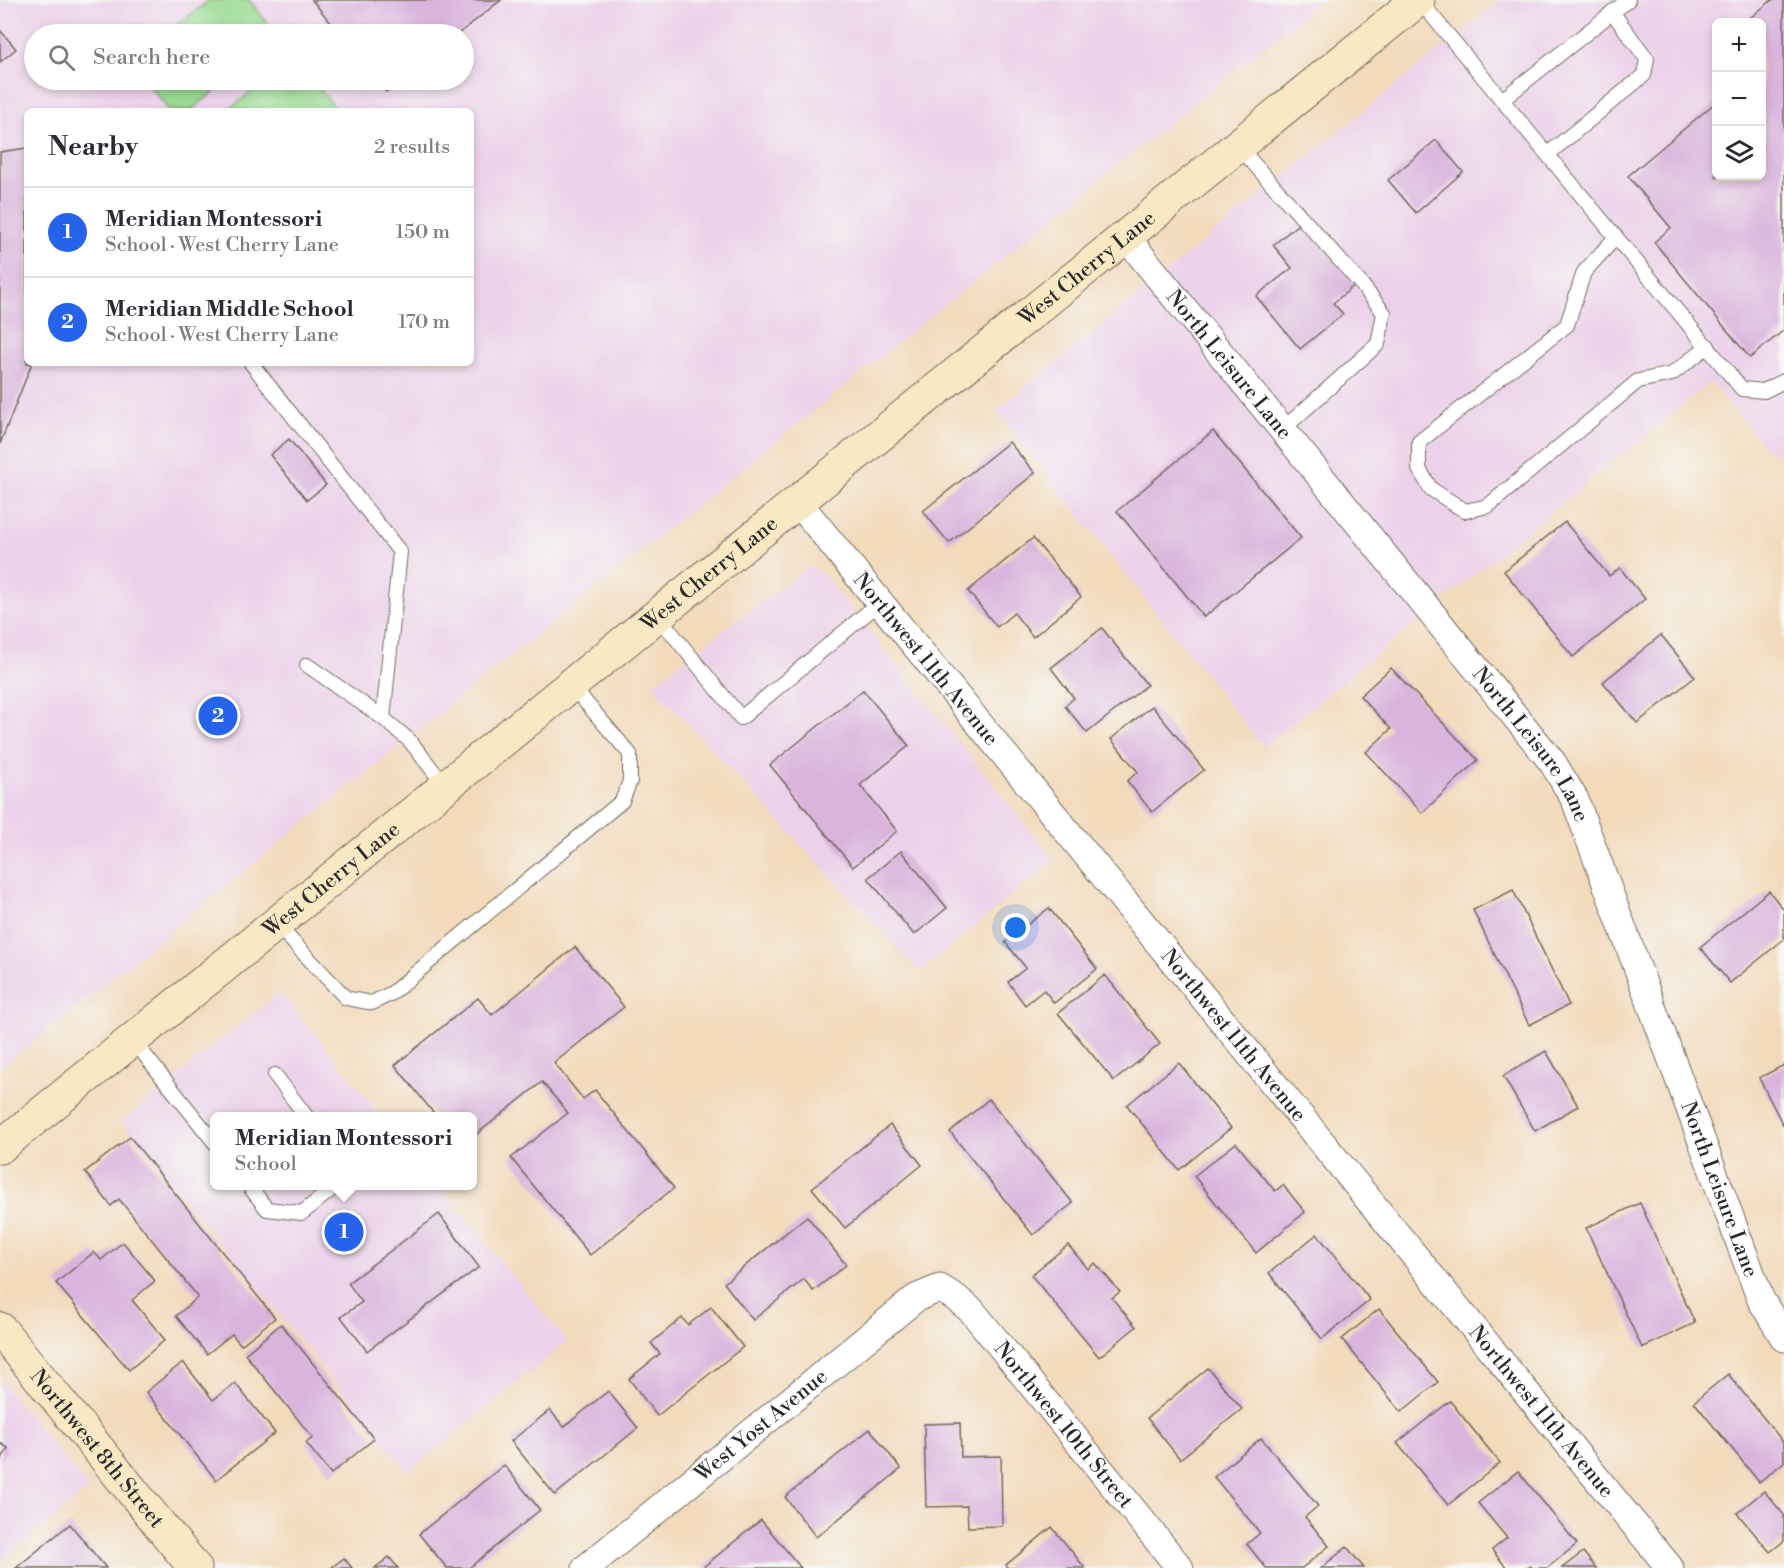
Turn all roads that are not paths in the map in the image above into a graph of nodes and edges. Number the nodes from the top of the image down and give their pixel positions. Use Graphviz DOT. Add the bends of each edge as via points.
graph roads {
  1 [pos="1418,0"];
  2 [pos="1628,0"];
  3 [pos="1612,12"];
  4 [pos="1502,100"];
  5 [pos="1238,146"];
  6 [pos="1548,154"];
  7 [pos="1126,237"];
  8 [pos="1616,237"];
  9 [pos="1708,346"];
  10 [pos="253,366"];
  11 [pos="1784,381"];
  12 [pos="1282,430"];
  13 [pos="797,501"];
  14 [pos="879,603"];
  15 [pos="657,615"];
  16 [pos="307,666"];
  17 [pos="570,684"];
  18 [pos="383,718"];
  19 [pos="445,786"];
  20 [pos="276,924"];
  21 [pos="132,1039"];
  22 [pos="275,1075"];
  23 [pos="303,1112"];
  24 [pos="210,1137"];
  25 [pos="0,1147"];
  26 [pos="253,1190"];
  27 [pos="330,1190"];
  28 [pos="940,1288"];
  29 [pos="0,1329"];
  30 [pos="1784,1338"];
  31 [pos="195,1568"];
  32 [pos="586,1568"];
  33 [pos="1180,1568"];
  34 [pos="1670,1568"];
  1 -- 4 [label="lane"];
  1 -- 5 [label="main road, West Cherry Lane"];
  2 -- 3 [label="lane"];
  3 -- 4 [label="lane"];
  3 -- 6 [label="lane" via="1647,59 1644,75"];
  4 -- 6 [label="lane"];
  5 -- 7 [label="main road, West Cherry Lane"];
  5 -- 12 [label="lane" via="1384,313 1378,344"];
  6 -- 8 [label="lane"];
  7 -- 12 [label="street, North Leisure Lane"];
  7 -- 13 [label="main road, West Cherry Lane"];
  8 -- 9 [label="lane"];
  8 -- 9 [label="lane" via="1584,272 1567,325 1419,442 1419,469 1431,489 1464,511 1488,506 1638,381 1672,374"];
  9 -- 11 [label="lane" via="1742,389 1764,391"];
  10 -- 18 [label="lane" via="400,552"];
  12 -- 30 [label="street, North Leisure Lane" via="1565,780 1761,1300"];
  13 -- 14 [label="street, Northwest 11th Avenue"];
  13 -- 15 [label="main road, West Cherry Lane"];
  14 -- 15 [label="lane" via="741,717"];
  14 -- 34 [label="street, Northwest 11th Avenue"];
  15 -- 17 [label="main road, West Cherry Lane"];
  16 -- 18 [label="lane"];
  17 -- 19 [label="main road, West Cherry Lane"];
  17 -- 20 [label="lane" via="630,754 630,781 622,801 392,993 372,1003 346,998"];
  18 -- 19 [label="lane" via="410,741"];
  19 -- 20 [label="main road, West Cherry Lane"];
  20 -- 21 [label="main road, West Cherry Lane"];
  21 -- 24 [label="lane"];
  21 -- 25 [label="main road, West Cherry Lane"];
  22 -- 23 [label="lane"];
  26 -- 27 [label="lane" via="267,1209 302,1212"];
  28 -- 32 [label="street, West Yost Avenue" via="916,1298"];
  28 -- 33 [label="street, Northwest 10th Street" via="972,1311"];
  29 -- 31 [label="main road, Northwest 8th Street"];
}
